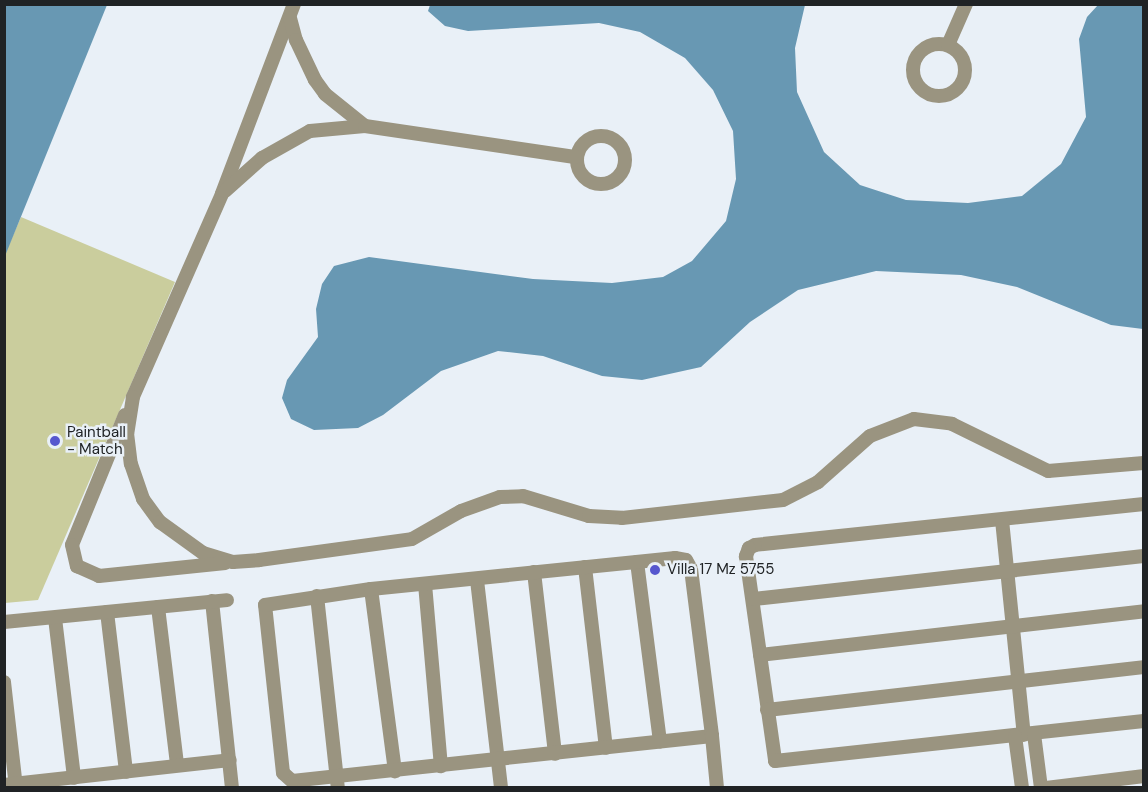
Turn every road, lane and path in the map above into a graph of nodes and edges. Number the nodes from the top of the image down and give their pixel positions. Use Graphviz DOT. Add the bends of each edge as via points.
graph roads {
  1 [pos="966,4"];
  2 [pos="292,11"];
  3 [pos="948,45"];
  4 [pos="365,126"];
  5 [pos="575,157"];
  6 [pos="222,194"];
  7 [pos="133,397"];
  8 [pos="1143,464"];
  9 [pos="1143,504"];
  10 [pos="1002,520"];
  11 [pos="1143,556"];
  12 [pos="233,562"];
  13 [pos="637,562"];
  14 [pos="585,567"];
  15 [pos="1007,571"];
  16 [pos="534,572"];
  17 [pos="477,580"];
  18 [pos="425,584"];
  19 [pos="371,589"];
  20 [pos="317,596"];
  21 [pos="754,599"];
  22 [pos="227,600"];
  23 [pos="212,601"];
  24 [pos="159,607"];
  25 [pos="1143,611"];
  26 [pos="107,612"];
  27 [pos="55,618"];
  28 [pos="4,622"];
  29 [pos="1015,624"];
  30 [pos="760,655"];
  31 [pos="1143,667"];
  32 [pos="4,682"];
  33 [pos="1021,682"];
  34 [pos="767,710"];
  35 [pos="1143,721"];
  36 [pos="1024,735"];
  37 [pos="712,736"];
  38 [pos="660,742"];
  39 [pos="606,748"];
  40 [pos="555,753"];
  41 [pos="230,760"];
  42 [pos="498,760"];
  43 [pos="177,764"];
  44 [pos="441,766"];
  45 [pos="395,771"];
  46 [pos="126,772"];
  47 [pos="1143,776"];
  48 [pos="74,778"];
  49 [pos="338,783"];
  50 [pos="12,786"];
  51 [pos="232,788"];
  52 [pos="501,788"];
  53 [pos="717,788"];
  54 [pos="1022,788"];
  55 [pos="1041,788"];
  56 [pos="1046,788"];
  1 -- 3 [label="street"];
  2 -- 4 [label="street" via="296,40 315,80 325,94"];
  2 -- 6 [label="street"];
  4 -- 5 [label="street"];
  4 -- 6 [label="street" via="310,131 288,141"];
  6 -- 7 [label="street"];
  7 -- 12 [label="street" via="127,433 131,464 143,499 180,540 203,553"];
  7 -- 12 [label="street" via="84,508 72,545 77,566 99,576"];
  8 -- 12 [label="street" via="1048,471 952,424 914,419 870,436 818,482 783,500 622,518 589,516 523,496 500,497 460,511 412,539"];
  9 -- 10 [label="street"];
  10 -- 15 [label="street"];
  10 -- 21 [label="street" via="755,545 748,548 746,556"];
  11 -- 15 [label="street"];
  13 -- 14 [label="street"];
  13 -- 37 [label="street" via="675,558 686,560 691,569"];
  13 -- 38 [label="street"];
  14 -- 16 [label="street"];
  14 -- 39 [label="street"];
  15 -- 21 [label="street"];
  15 -- 29 [label="street"];
  16 -- 17 [label="street"];
  16 -- 40 [label="street"];
  17 -- 18 [label="street"];
  17 -- 42 [label="street"];
  18 -- 19 [label="street"];
  18 -- 44 [label="street"];
  19 -- 20 [label="street"];
  19 -- 45 [label="street"];
  20 -- 49 [label="street"];
  20 -- 49 [label="street" via="268,602 264,610 283,772 292,782"];
  21 -- 30 [label="street"];
  22 -- 23 [label="street"];
  23 -- 24 [label="street"];
  23 -- 41 [label="street"];
  24 -- 26 [label="street"];
  24 -- 43 [label="street"];
  25 -- 29 [label="street"];
  26 -- 27 [label="street"];
  26 -- 46 [label="street"];
  27 -- 28 [label="street"];
  27 -- 48 [label="street"];
  29 -- 30 [label="street"];
  29 -- 33 [label="street"];
  30 -- 34 [label="street"];
  31 -- 33 [label="street"];
  32 -- 50 [label="street"];
  33 -- 34 [label="street"];
  33 -- 36 [label="street"];
  34 -- 36 [label="street" via="772,757 780,763"];
  35 -- 36 [label="street"];
  36 -- 54 [label="street"];
  36 -- 55 [label="street"];
  37 -- 38 [label="street"];
  37 -- 53 [label="street"];
  38 -- 39 [label="street"];
  39 -- 40 [label="street"];
  40 -- 42 [label="street"];
  41 -- 43 [label="street"];
  41 -- 51 [label="street"];
  42 -- 44 [label="street"];
  42 -- 52 [label="street"];
  43 -- 46 [label="street"];
  44 -- 45 [label="street"];
  45 -- 49 [label="street"];
  46 -- 48 [label="street"];
  47 -- 56 [label="street"];
  48 -- 50 [label="street"];
}
